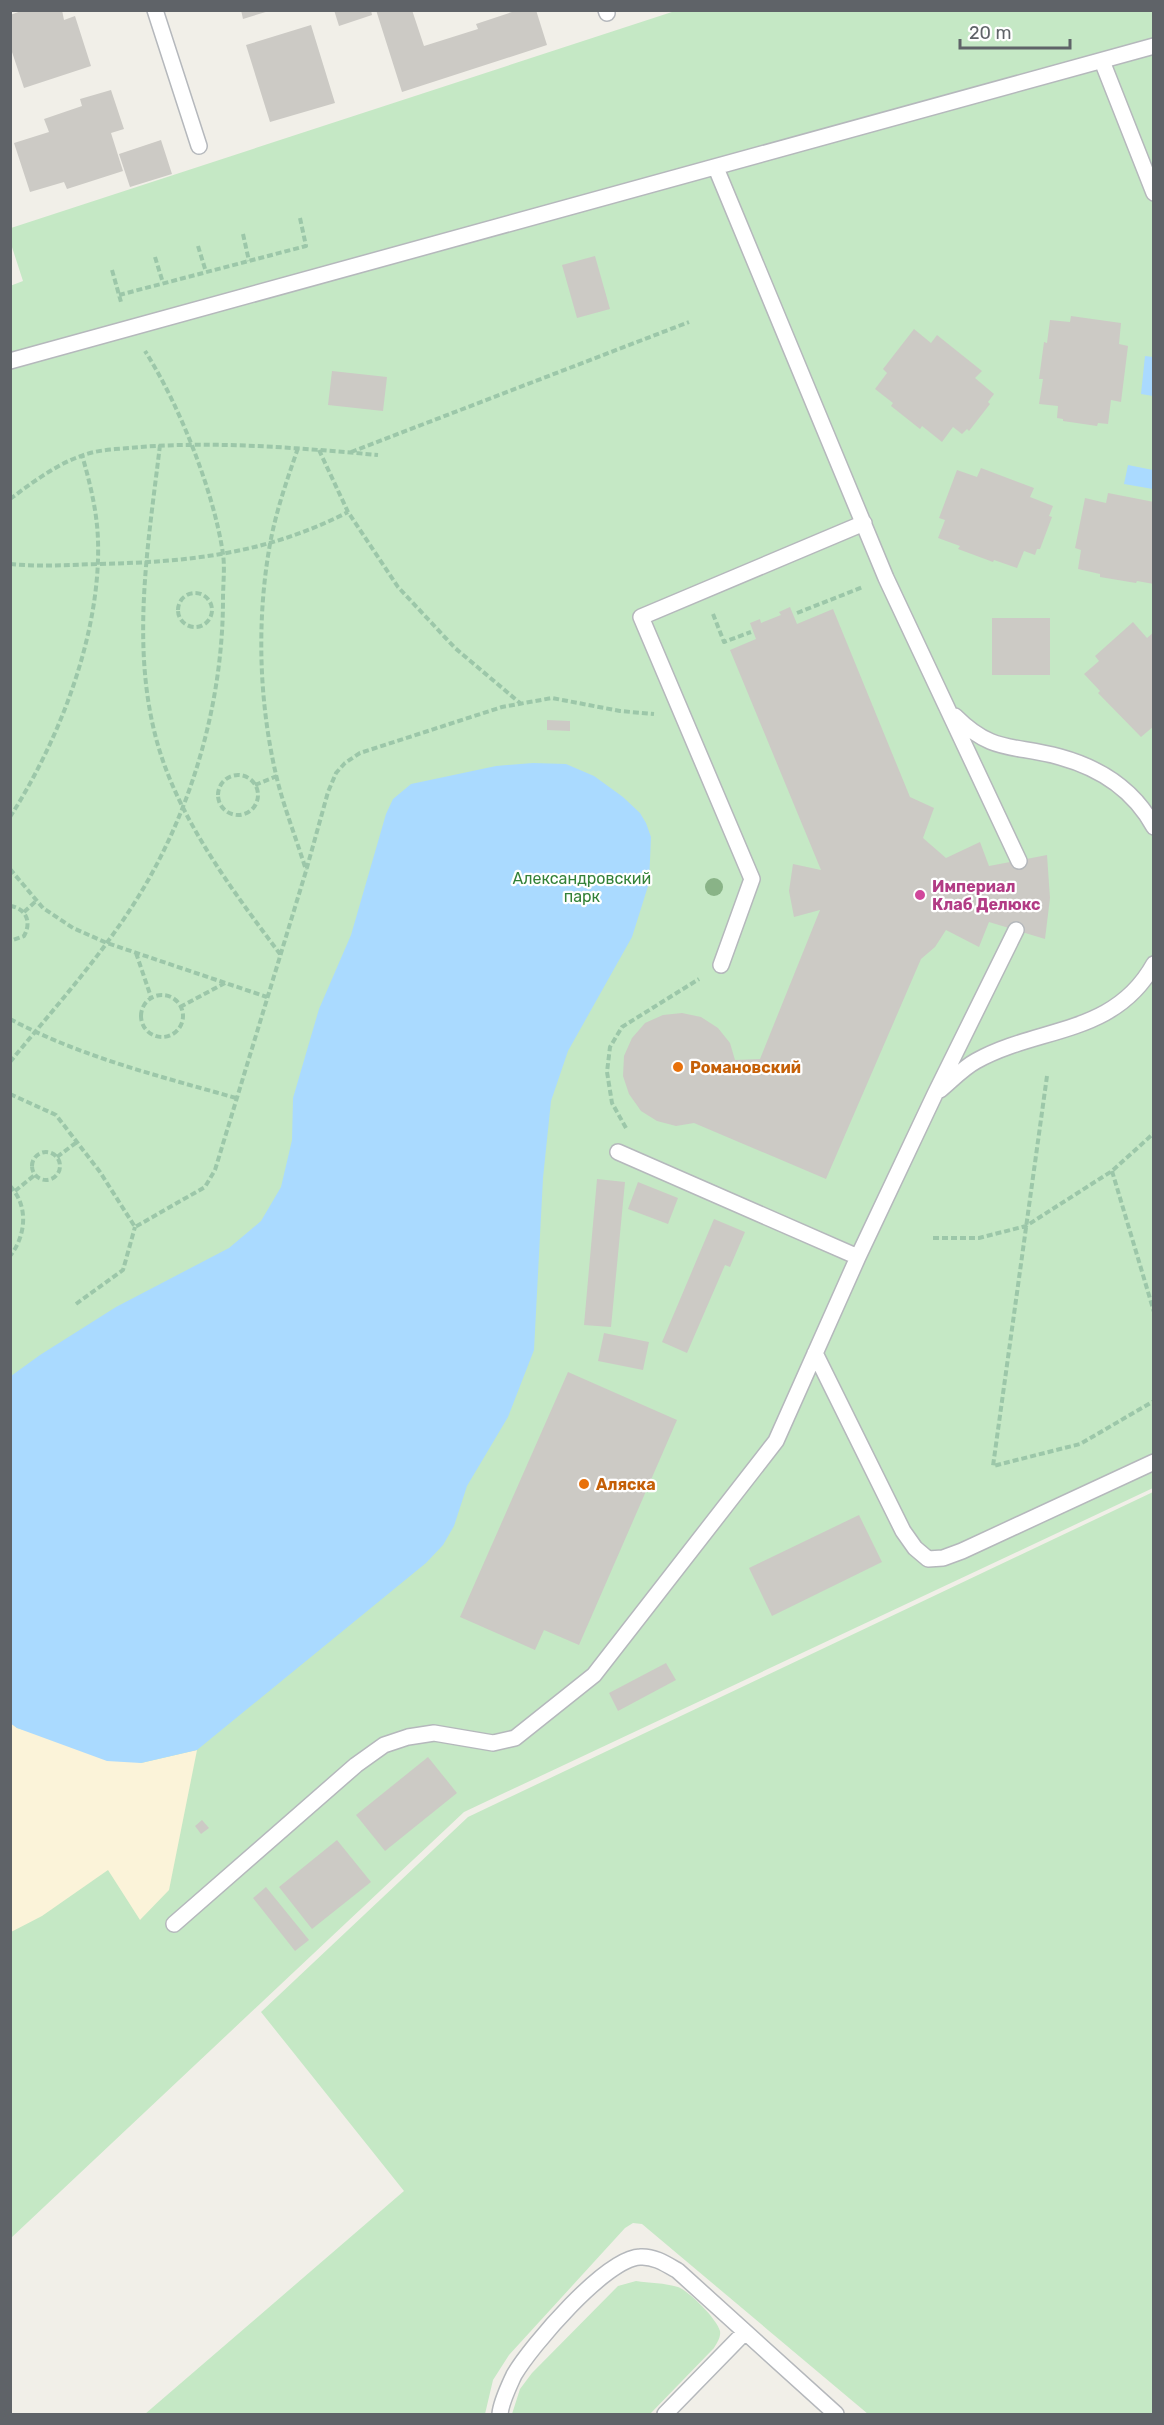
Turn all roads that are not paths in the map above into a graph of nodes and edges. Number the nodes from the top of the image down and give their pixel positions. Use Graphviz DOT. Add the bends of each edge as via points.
graph roads {
  1 [pos="156,10"];
  2 [pos="1154,46"];
  3 [pos="1102,61"];
  4 [pos="199,146"];
  5 [pos="716,168"];
  6 [pos="1154,193"];
  7 [pos="10,361"];
  8 [pos="864,523"];
  9 [pos="946,706"];
  10 [pos="1154,827"];
  11 [pos="1019,861"];
  12 [pos="1016,930"];
  13 [pos="1154,964"];
  14 [pos="721,965"];
  15 [pos="935,1094"];
  16 [pos="618,1152"];
  17 [pos="858,1257"];
  18 [pos="815,1353"];
  19 [pos="1154,1462"];
  20 [pos="174,1924"];
  21 [pos="745,2332"];
  22 [pos="500,2415"];
  23 [pos="665,2415"];
  24 [pos="836,2415"];
  1 -- 4 [label="lane"];
  2 -- 3 [label="lane"];
  3 -- 5 [label="lane"];
  3 -- 6 [label="lane"];
  5 -- 7 [label="lane"];
  5 -- 8 [label="lane"];
  8 -- 9 [label="lane"];
  8 -- 14 [label="lane" via="641,617 752,879"];
  9 -- 10 [label="lane" via="969,730 990,743 1060,757 1099,771 1123,788"];
  9 -- 11 [label="lane"];
  12 -- 15 [label="lane"];
  13 -- 15 [label="lane" via="1128,998 1107,1012 975,1061"];
  15 -- 17 [label="lane"];
  16 -- 17 [label="lane"];
  17 -- 18 [label="lane"];
  18 -- 19 [label="lane" via="903,1531 928,1559 963,1551"];
  18 -- 20 [label="lane" via="776,1441 594,1675 515,1738 493,1743 434,1733 384,1745"];
  21 -- 22 [label="lane" via="678,2271 658,2259 639,2257 623,2261 599,2277 535,2346 514,2376"];
  21 -- 23 [label="lane"];
  21 -- 24 [label="lane"];
}
